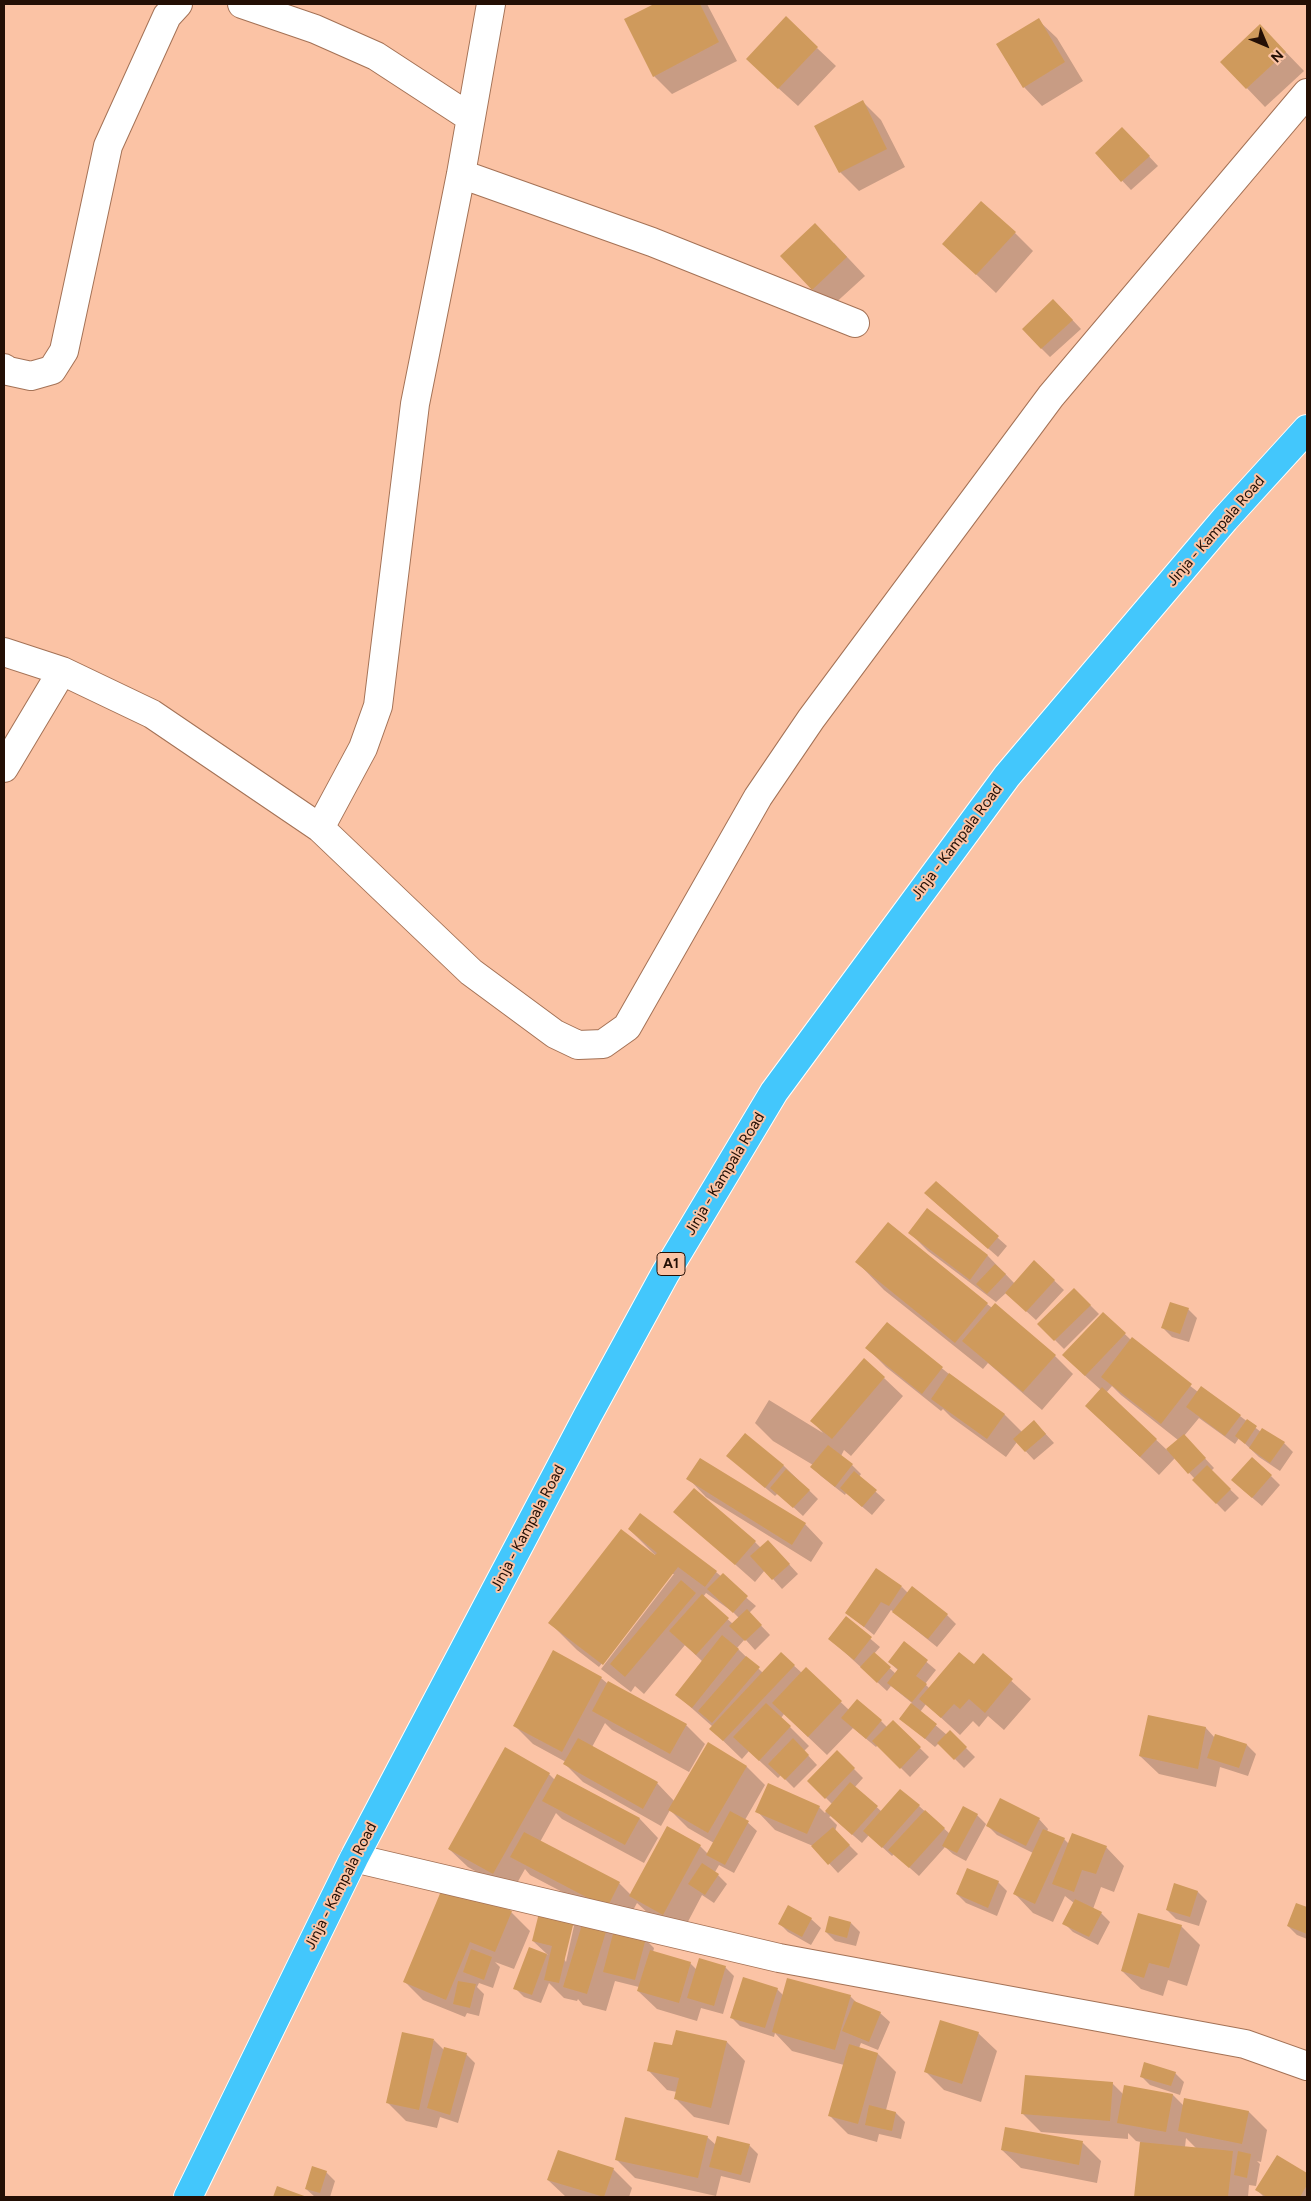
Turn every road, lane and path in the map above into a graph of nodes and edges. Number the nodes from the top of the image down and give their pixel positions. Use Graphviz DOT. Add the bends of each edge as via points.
graph roads {
  1 [pos="178,4"];
  2 [pos="242,4"];
  3 [pos="491,4"];
  4 [pos="1307,93"];
  5 [pos="471,118"];
  6 [pos="461,174"];
  7 [pos="855,323"];
  8 [pos="4,368"];
  9 [pos="1307,430"];
  10 [pos="4,652"];
  11 [pos="62,671"];
  12 [pos="4,768"];
  13 [pos="320,828"];
  14 [pos="354,1858"];
  15 [pos="1307,2066"];
  16 [pos="188,2197"];
  1 -- 8 [label="street" via="167,16 108,146 64,351 52,370 32,376"];
  2 -- 5 [label="street" via="315,29 376,56"];
  3 -- 5 [label="street"];
  4 -- 13 [label="street" via="1051,396 810,719 758,797 627,1027 603,1044 578,1045 555,1034 471,972"];
  5 -- 6 [label="street"];
  6 -- 7 [label="street" via="652,242"];
  6 -- 13 [label="street" via="415,404 378,706 363,748"];
  9 -- 14 [label="highway, Jinja - Kampala Road / A1" via="1225,519 1007,776 774,1092 665,1274"];
  10 -- 11 [label="street"];
  11 -- 12 [label="street"];
  11 -- 13 [label="street" via="152,714"];
  14 -- 15 [label="street" via="779,1958 1245,2044"];
  14 -- 16 [label="highway, Jinja - Kampala Road / A1"];
}
